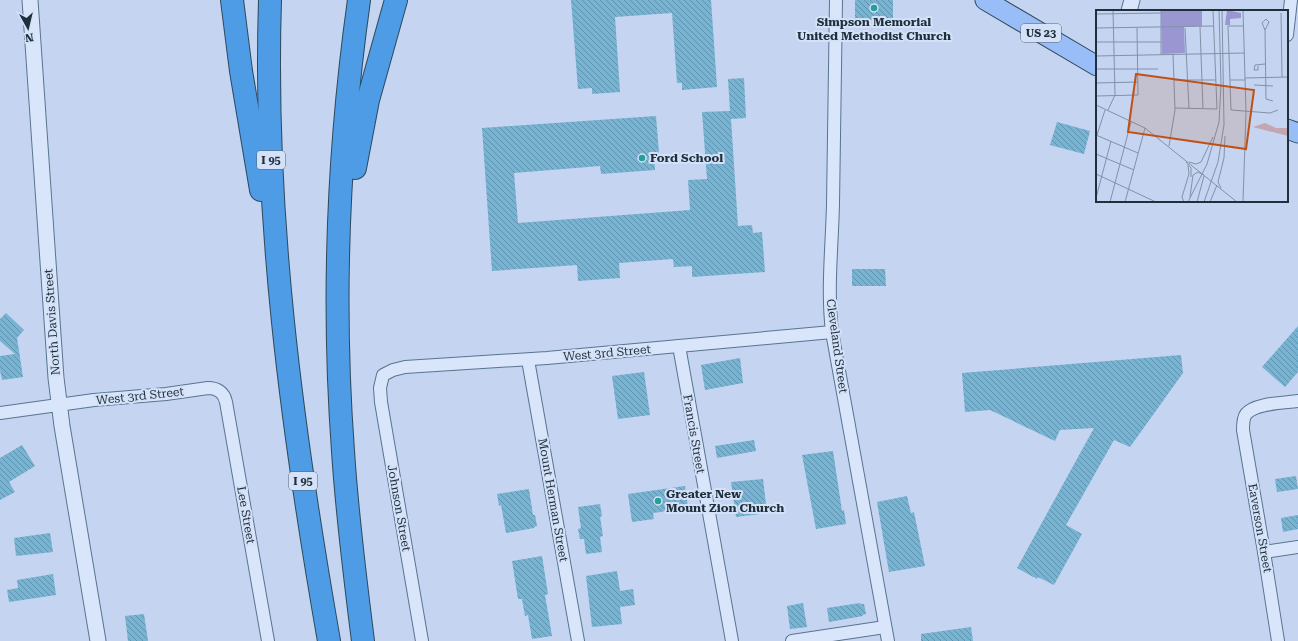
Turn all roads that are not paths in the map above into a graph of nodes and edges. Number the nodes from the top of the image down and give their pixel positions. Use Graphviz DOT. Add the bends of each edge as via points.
graph roads {
  1 [pos="30,0"];
  2 [pos="232,0"];
  3 [pos="270,0"];
  4 [pos="360,0"];
  5 [pos="396,0"];
  6 [pos="836,0"];
  7 [pos="985,0"];
  8 [pos="1132,0"];
  9 [pos="1291,0"];
  10 [pos="1130,10"];
  11 [pos="1288,26"];
  12 [pos="1096,65"];
  13 [pos="1288,129"];
  14 [pos="1298,132"];
  15 [pos="339,250"];
  16 [pos="282,320"];
  17 [pos="832,332"];
  18 [pos="679,346"];
  19 [pos="528,360"];
  20 [pos="383,375"];
  21 [pos="219,391"];
  22 [pos="1298,401"];
  23 [pos="59,405"];
  24 [pos="0,414"];
  25 [pos="1298,547"];
  26 [pos="1264,552"];
  27 [pos="885,627"];
  28 [pos="98,641"];
  29 [pos="268,641"];
  30 [pos="329,641"];
  31 [pos="363,641"];
  32 [pos="422,641"];
  33 [pos="578,641"];
  34 [pos="732,641"];
  35 [pos="792,641"];
  36 [pos="888,641"];
  37 [pos="1278,641"];
  1 -- 23 [label="street, North Davis Street"];
  2 -- 16 [label="highway" via="241,71"];
  3 -- 16 [label="highway, I 95" via="271,160"];
  4 -- 15 [label="highway" via="350,73"];
  5 -- 15 [label="highway" via="368,100"];
  6 -- 17 [label="street, Cleveland Street" via="833,206 829,278"];
  7 -- 12 [label="main road, US 23"];
  8 -- 10 [label="street"];
  9 -- 11 [label="street"];
  13 -- 14 [label="main road"];
  15 -- 31 [label="highway" via="338,350 343,451"];
  16 -- 30 [label="highway, I 95" via="302,471"];
  17 -- 18 [label="street, West 3rd Street"];
  17 -- 27 [label="street, Cleveland Street"];
  18 -- 19 [label="street, West 3rd Street"];
  18 -- 34 [label="street, Francis Street"];
  19 -- 20 [label="street, West 3rd Street" via="405,367"];
  19 -- 33 [label="street, Mount Herman Street"];
  20 -- 32 [label="street, Johnson Street" via="380,388 381,402"];
  21 -- 23 [label="street, West 3rd Street" via="208,388"];
  21 -- 29 [label="street, Lee Street" via="226,402"];
  22 -- 26 [label="street, Eaverson Street" via="1252,409 1245,415 1243,422"];
  23 -- 24 [label="street, West 3rd Street"];
  23 -- 28 [label="street, North Davis Street"];
  25 -- 26 [label="street"];
  26 -- 37 [label="street, Eaverson Street"];
  27 -- 35 [label="street"];
  27 -- 36 [label="street, Cleveland Street"];
}
